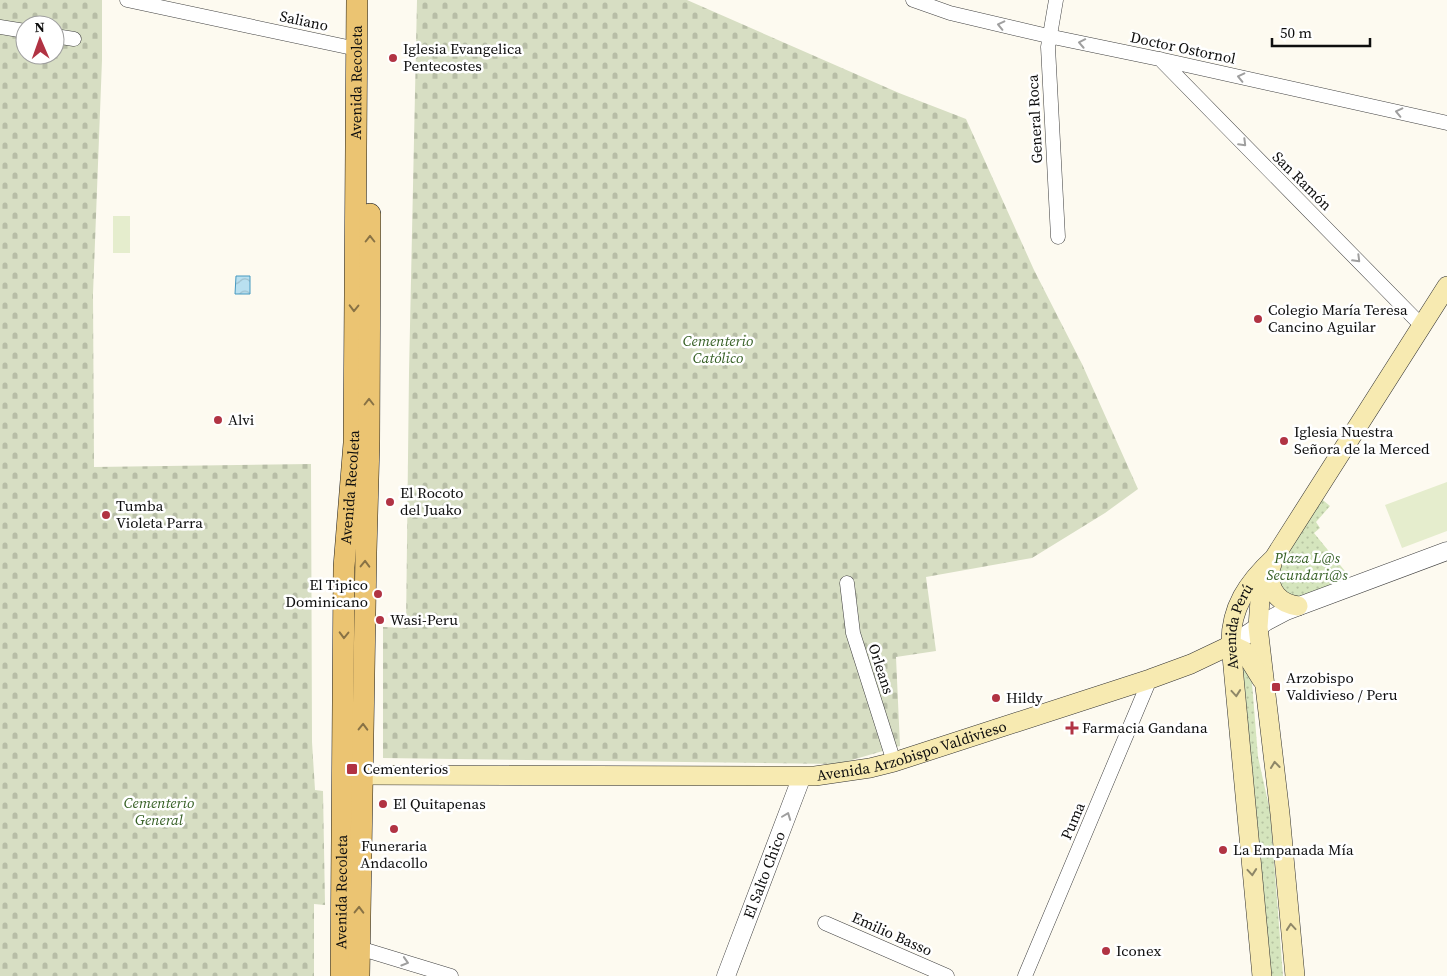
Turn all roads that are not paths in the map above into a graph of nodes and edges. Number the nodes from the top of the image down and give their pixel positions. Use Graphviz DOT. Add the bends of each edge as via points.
graph roads {
  1 [pos="127,0"];
  2 [pos="357,0"];
  3 [pos="370,0"];
  4 [pos="913,0"];
  5 [pos="1056,0"];
  6 [pos="0,27"];
  7 [pos="15,29"];
  8 [pos="1048,36"];
  9 [pos="65,38"];
  10 [pos="74,39"];
  11 [pos="357,49"];
  12 [pos="1159,58"];
  13 [pos="1447,123"];
  14 [pos="1058,237"];
  15 [pos="1447,286"];
  16 [pos="1422,326"];
  17 [pos="1447,551"];
  18 [pos="1272,565"];
  19 [pos="847,583"];
  20 [pos="1298,606"];
  21 [pos="1258,627"];
  22 [pos="1231,645"];
  23 [pos="1150,679"];
  24 [pos="1266,688"];
  25 [pos="894,762"];
  26 [pos="352,775"];
  27 [pos="802,776"];
  28 [pos="825,922"];
  29 [pos="359,948"];
  30 [pos="341,976"];
  31 [pos="359,976"];
  32 [pos="451,976"];
  33 [pos="726,976"];
  34 [pos="947,976"];
  35 [pos="1025,976"];
  36 [pos="1262,976"];
  37 [pos="1296,976"];
  1 -- 11 [label="street, Saliano"];
  2 -- 11 [label="main road, Avenida Recoleta"];
  26 -- 3 [label="main road, Avenida Recoleta, one-way" via="366,552 369,443"];
  8 -- 4 [label="street, Doctor Ostornol, one-way" via="950,13"];
  5 -- 8 [label="street, General Roca"];
  6 -- 7 [label="street"];
  12 -- 8 [label="street, Doctor Ostornol, one-way"];
  8 -- 14 [label="street, General Roca"];
  9 -- 10 [label="street"];
  11 -- 26 [label="main road, Avenida Recoleta, one-way" via="354,443 345,545"];
  13 -- 12 [label="street, Doctor Ostornol, one-way"];
  12 -- 16 [label="street, San Ramón, one-way"];
  15 -- 16 [label="main road"];
  16 -- 18 [label="main road"];
  17 -- 20 [label="street, Avenida Arzobispo Valdivieso"];
  18 -- 20 [label="main road" via="1272,589 1276,596 1282,602"];
  18 -- 21 [label="main road, Avenida Perú" via="1260,600"];
  18 -- 22 [label="main road, Avenida Perú" via="1258,572 1242,596 1232,621"];
  19 -- 25 [label="street, Orleans" via="853,633"];
  20 -- 21 [label="street, Avenida Arzobispo Valdivieso"];
  21 -- 22 [label="street, Avenida Arzobispo Valdivieso"];
  21 -- 24 [label="main road, Avenida Perú"];
  22 -- 23 [label="main road, Avenida Arzobispo Valdivieso"];
  22 -- 24 [label="main road" via="1248,656"];
  22 -- 36 [label="main road, Avenida Perú, one-way"];
  23 -- 25 [label="main road, Avenida Arzobispo Valdivieso"];
  23 -- 35 [label="street, Puma"];
  37 -- 24 [label="main road, Avenida Perú, one-way"];
  25 -- 27 [label="main road, Avenida Arzobispo Valdivieso" via="856,771"];
  26 -- 27 [label="main road, Avenida Arzobispo Valdivieso"];
  29 -- 26 [label="main road, Avenida Recoleta, one-way"];
  26 -- 30 [label="main road, Avenida Recoleta"];
  33 -- 27 [label="street, El Salto Chico, one-way"];
  28 -- 34 [label="street, Emilio Basso"];
  29 -- 31 [label="main road, Avenida Recoleta"];
  29 -- 32 [label="street, one-way"];
}
